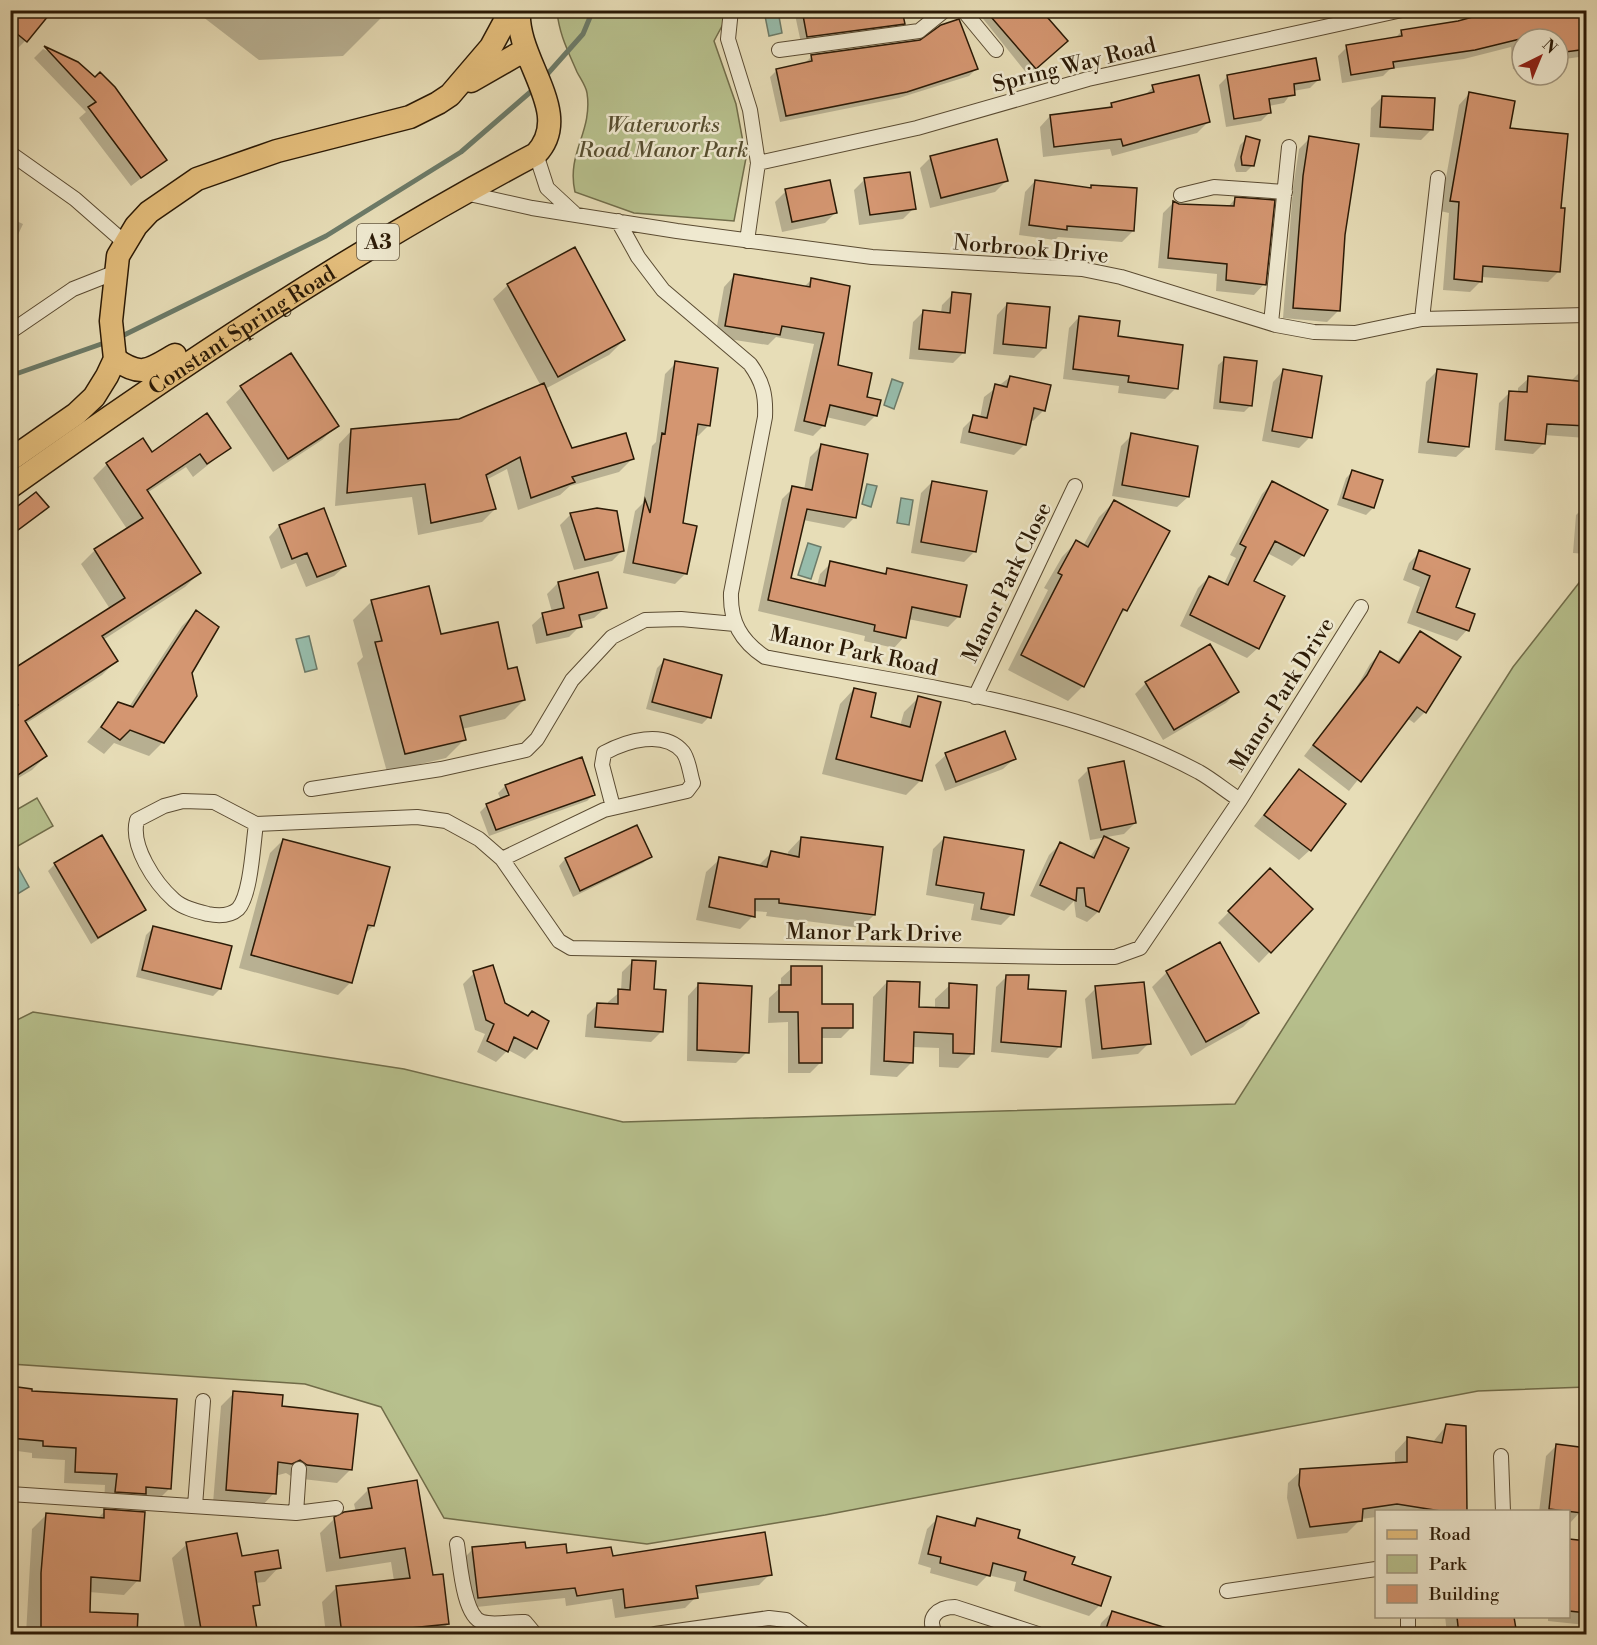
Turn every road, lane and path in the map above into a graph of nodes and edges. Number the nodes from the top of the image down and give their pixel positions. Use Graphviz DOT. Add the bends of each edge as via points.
graph roads {
  1 [pos="511,10"];
  2 [pos="519,10"];
  3 [pos="731,10"];
  4 [pos="945,10"];
  5 [pos="963,10"];
  6 [pos="1402,10"];
  7 [pos="779,50"];
  8 [pos="996,50"];
  9 [pos="530,63"];
  10 [pos="450,95"];
  11 [pos="1289,147"];
  12 [pos="10,153"];
  13 [pos="536,154"];
  14 [pos="758,163"];
  15 [pos="1438,177"];
  16 [pos="1285,192"];
  17 [pos="465,193"];
  18 [pos="1181,195"];
  19 [pos="574,213"];
  20 [pos="618,221"];
  21 [pos="747,241"];
  22 [pos="124,242"];
  23 [pos="355,256"];
  24 [pos="116,272"];
  25 [pos="1587,315"];
  26 [pos="1422,320"];
  27 [pos="1271,323"];
  28 [pos="10,332"];
  29 [pos="114,354"];
  30 [pos="10,460"];
  31 [pos="1075,486"];
  32 [pos="10,487"];
  33 [pos="1361,607"];
  34 [pos="735,624"];
  35 [pos="975,697"];
  36 [pos="311,789"];
  37 [pos="1240,800"];
  38 [pos="613,807"];
  39 [pos="256,824"];
  40 [pos="502,860"];
  41 [pos="203,1401"];
  42 [pos="1501,1456"];
  43 [pos="299,1470"];
  44 [pos="10,1494"];
  45 [pos="195,1506"];
  46 [pos="336,1508"];
  47 [pos="1503,1510"];
  48 [pos="296,1513"];
  49 [pos="457,1544"];
  50 [pos="1375,1569"];
  51 [pos="1227,1591"];
  52 [pos="1408,1618"];
  53 [pos="536,1635"];
  54 [pos="655,1635"];
  55 [pos="805,1635"];
  56 [pos="936,1635"];
  57 [pos="1038,1635"];
  58 [pos="1408,1635"];
  1 -- 10 [label="main road" via="491,47"];
  2 -- 9 [label="main road" via="518,27"];
  3 -- 14 [label="street" via="728,39 750,110"];
  4 -- 7 [label="street" via="919,31"];
  5 -- 8 [label="street"];
  6 -- 14 [label="street, Spring Way Road" via="1088,79 917,128"];
  9 -- 10 [label="main road" via="518,54"];
  9 -- 13 [label="main road" via="550,106 549,132 545,145"];
  10 -- 22 [label="main road" via="410,117 278,151 197,179 150,212"];
  11 -- 16 [label="street"];
  12 -- 22 [label="street" via="75,199"];
  13 -- 17 [label="main road, Constant Spring Road / A3"];
  13 -- 19 [label="street" via="547,188"];
  14 -- 21 [label="street"];
  15 -- 26 [label="street"];
  16 -- 18 [label="street" via="1214,187"];
  16 -- 27 [label="street"];
  17 -- 19 [label="street, Norbrook Drive"];
  17 -- 23 [label="main road, Constant Spring Road / A3"];
  19 -- 20 [label="street, Norbrook Drive"];
  20 -- 21 [label="street, Norbrook Drive"];
  20 -- 34 [label="street, Manor Park Road" via="663,290 750,364 761,379 766,396 730,593"];
  21 -- 27 [label="street, Norbrook Drive" via="872,257 1082,269 1121,277"];
  22 -- 24 [label="main road"];
  23 -- 29 [label="main road" via="146,371 130,369"];
  23 -- 32 [label="main road, Constant Spring Road / A3" via="171,373"];
  24 -- 28 [label="street" via="73,289"];
  24 -- 29 [label="main road" via="111,321"];
  25 -- 26 [label="street, Norbrook Drive"];
  26 -- 27 [label="street, Norbrook Drive" via="1355,333 1314,332"];
  29 -- 30 [label="main road" via="94,397"];
  31 -- 35 [label="street, Manor Park Close"];
  33 -- 37 [label="street, Manor Park Drive"];
  34 -- 35 [label="street, Manor Park Road" via="742,638 765,657"];
  34 -- 36 [label="street" via="645,620 612,637 572,680 537,739 526,750 452,767"];
  35 -- 37 [label="street, Manor Park Road" via="1080,723 1160,753 1200,773"];
  37 -- 40 [label="street, Manor Park Drive" via="1140,948 1115,957 571,948 559,941"];
  38 -- 38 [label="street" via="602,765 604,753 616,746 657,739 670,741 684,753 693,783 687,791"];
  38 -- 40 [label="street"];
  39 -- 39 [label="street" via="214,802 183,801 137,820 134,831 159,885 176,901 195,911 226,915 244,899"];
  39 -- 40 [label="street, Manor Park Drive" via="417,817 446,821 479,839"];
  41 -- 45 [label="street"];
  42 -- 47 [label="street"];
  43 -- 48 [label="street"];
  44 -- 45 [label="street"];
  45 -- 48 [label="street"];
  46 -- 48 [label="street"];
  49 -- 53 [label="street" via="473,1615 482,1622 525,1622"];
  50 -- 51 [label="street"];
  52 -- 58 [label="street"];
  54 -- 55 [label="street" via="769,1618 786,1620"];
  56 -- 57 [label="street" via="931,1625 933,1617 946,1607"];
}
